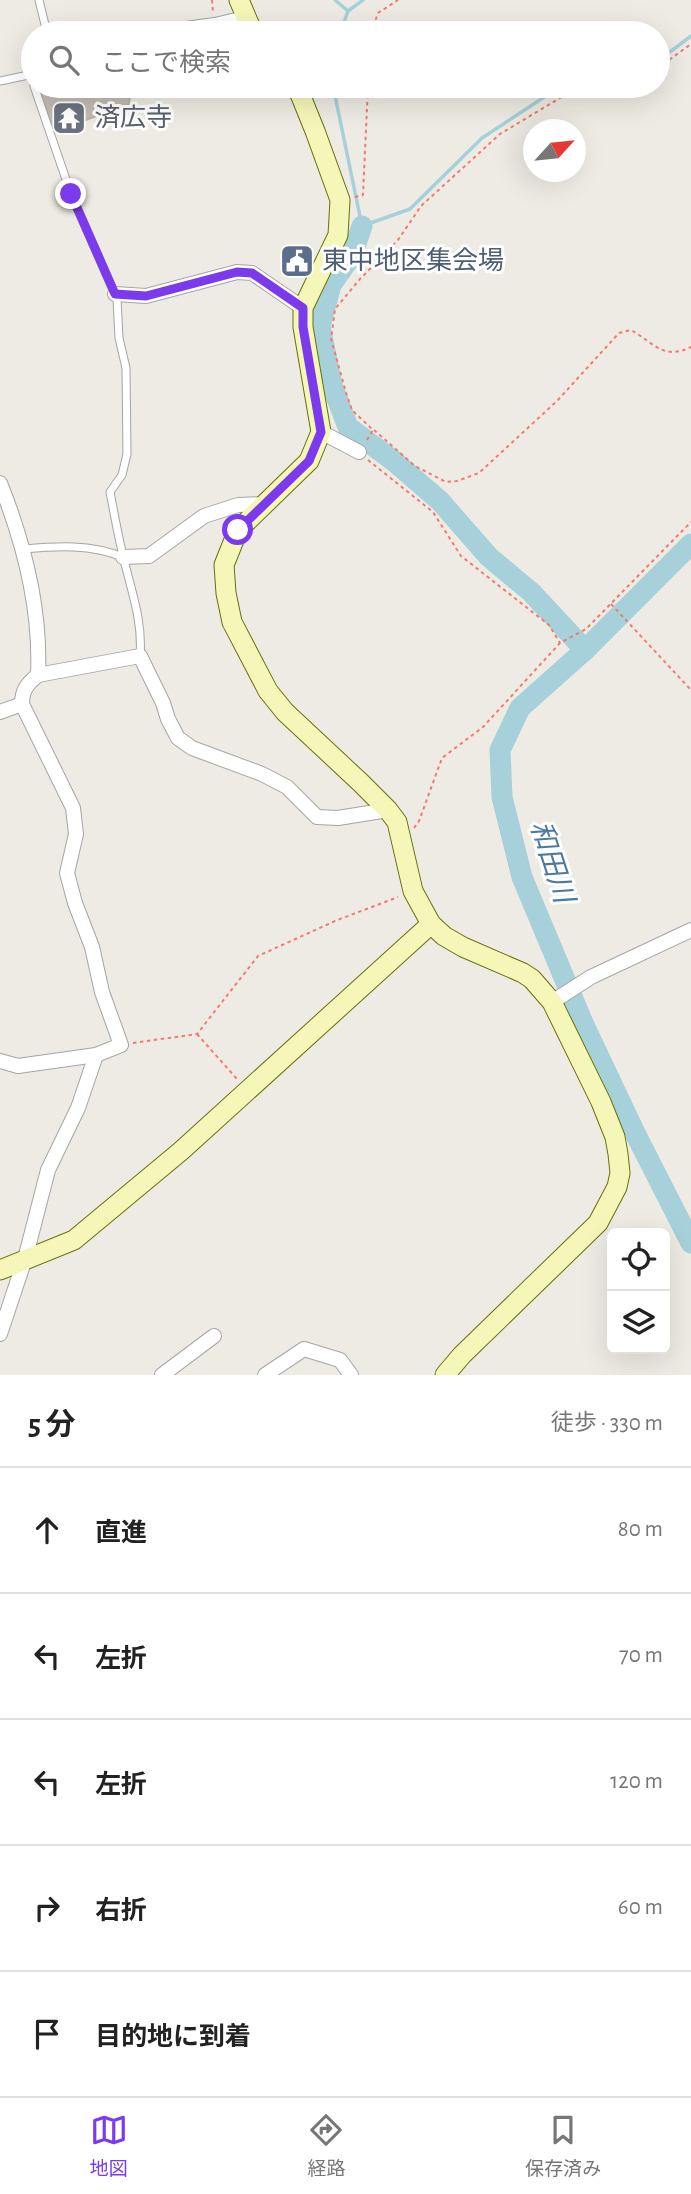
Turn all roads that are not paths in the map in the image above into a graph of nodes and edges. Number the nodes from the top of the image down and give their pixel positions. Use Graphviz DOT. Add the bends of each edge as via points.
graph roads {
  1 [pos="39,0"];
  2 [pos="44,21"];
  3 [pos="0,80"];
  4 [pos="21,80"];
  5 [pos="39,98"];
  6 [pos="302,98"];
  7 [pos="115,294"];
  8 [pos="303,308"];
  9 [pos="321,432"];
  10 [pos="359,452"];
  11 [pos="0,483"];
  12 [pos="265,504"];
  13 [pos="24,549"];
  14 [pos="123,557"];
  15 [pos="140,656"];
  16 [pos="38,675"];
  17 [pos="22,705"];
  18 [pos="0,712"];
  19 [pos="388,810"];
  20 [pos="432,924"];
  21 [pos="691,930"];
  22 [pos="555,1000"];
  23 [pos="96,1055"];
  24 [pos="0,1061"];
  25 [pos="25,1259"];
  26 [pos="0,1270"];
  27 [pos="0,1334"];
  28 [pos="214,1336"];
  29 [pos="162,1375"];
  30 [pos="265,1375"];
  31 [pos="351,1375"];
  32 [pos="445,1375"];
  1 -- 2 [label="lane"];
  3 -- 4 [label="lane"];
  5 -- 7 [label="lane" via="71,194"];
  6 -- 8 [label="street" via="340,200 338,235"];
  7 -- 8 [label="street" via="146,296 237,272 252,273"];
  7 -- 14 [label="lane" via="126,368 127,454 122,475 110,492"];
  8 -- 9 [label="street"];
  9 -- 10 [label="street"];
  9 -- 12 [label="street" via="309,461"];
  11 -- 13 [label="street"];
  12 -- 14 [label="street" via="238,505 204,516 149,556"];
  12 -- 19 [label="street" via="238,530 225,565 232,622 268,691 285,712"];
  13 -- 14 [label="lane" via="64,546"];
  13 -- 16 [label="street" via="40,639"];
  14 -- 15 [label="lane" via="142,636"];
  15 -- 16 [label="street"];
  15 -- 19 [label="street" via="178,738 192,748 287,787 317,817"];
  16 -- 17 [label="street" via="27,684"];
  17 -- 18 [label="street"];
  17 -- 23 [label="street" via="73,808 76,834 67,873 121,1045"];
  19 -- 20 [label="street" via="397,822 412,891"];
  20 -- 22 [label="street" via="463,947 523,973"];
  20 -- 25 [label="street" via="181,1151 74,1240"];
  21 -- 22 [label="street" via="591,977"];
  22 -- 32 [label="street" via="615,1137 620,1173 617,1187 598,1223"];
  23 -- 24 [label="street" via="18,1066"];
  23 -- 25 [label="street" via="78,1108 48,1170"];
  25 -- 26 [label="street"];
  25 -- 27 [label="street"];
  28 -- 29 [label="street"];
  30 -- 31 [label="street" via="304,1349 341,1360"];
}
